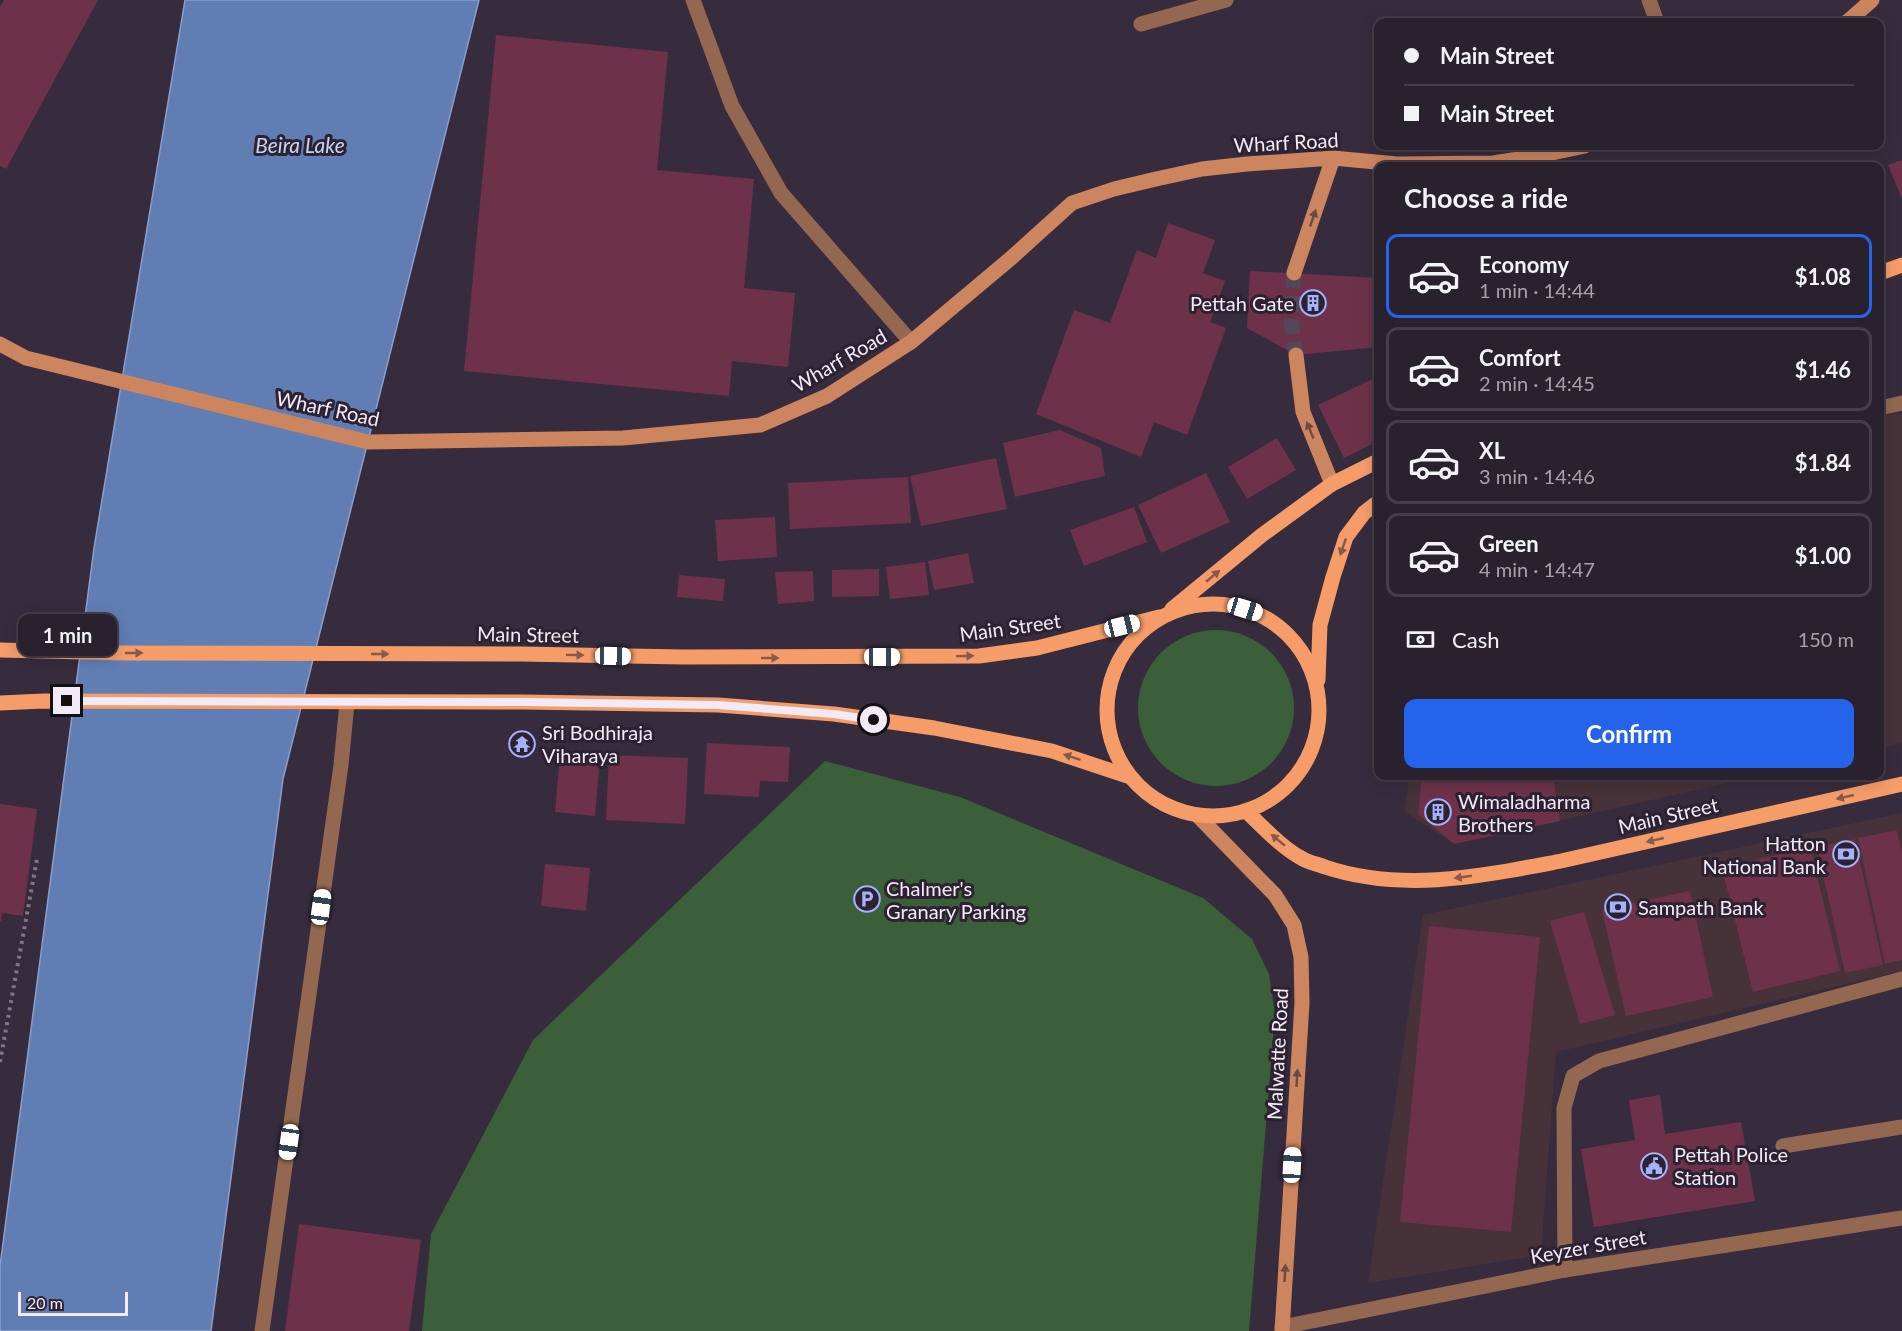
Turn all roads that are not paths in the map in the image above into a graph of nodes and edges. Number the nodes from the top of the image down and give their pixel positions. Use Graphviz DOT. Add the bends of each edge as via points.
graph roads {
  1 [pos="693,0"];
  2 [pos="1226,0"];
  3 [pos="1649,0"];
  4 [pos="1872,0"];
  5 [pos="1656,18"];
  6 [pos="1852,18"];
  7 [pos="1141,24"];
  8 [pos="1566,150"];
  9 [pos="1333,158"];
  10 [pos="1376,162"];
  11 [pos="1499,162"];
  12 [pos="1902,265"];
  13 [pos="1884,272"];
  14 [pos="1294,273"];
  15 [pos="910,342"];
  16 [pos="0,344"];
  17 [pos="1296,356"];
  18 [pos="1902,404"];
  19 [pos="1884,407"];
  20 [pos="1374,463"];
  21 [pos="1332,484"];
  22 [pos="1374,505"];
  23 [pos="1164,615"];
  24 [pos="0,650"];
  25 [pos="1317,686"];
  26 [pos="0,703"];
  27 [pos="346,703"];
  28 [pos="1127,776"];
  29 [pos="1902,784"];
  30 [pos="1247,812"];
  31 [pos="1197,816"];
  32 [pos="1902,979"];
  33 [pos="1902,1127"];
  34 [pos="1783,1146"];
  35 [pos="1902,1218"];
  36 [pos="1565,1270"];
  37 [pos="1282,1329"];
  38 [pos="262,1331"];
  1 -- 15 [label="street" via="732,106 781,193"];
  2 -- 7 [label="street"];
  3 -- 5 [label="street"];
  4 -- 6 [label="main road"];
  8 -- 11 [label="main road, Wharf Road"];
  9 -- 10 [label="main road, Wharf Road"];
  14 -- 9 [label="main road, one-way"];
  9 -- 15 [label="main road, Wharf Road" via="1203,169 1072,203"];
  12 -- 13 [label="main road"];
  15 -- 16 [label="main road, Wharf Road" via="827,396 760,425 623,438 368,442 26,357"];
  21 -- 17 [label="main road, one-way" via="1303,411"];
  18 -- 19 [label="street"];
  20 -- 21 [label="main road"];
  23 -- 21 [label="main road, one-way"];
  22 -- 25 [label="main road, one-way" via="1346,537 1333,577 1320,625"];
  24 -- 23 [label="main road, Main Street, one-way" via="979,656 1037,648"];
  23 -- 25 [label="main road" via="1198,604 1230,605 1260,614 1293,640 1306,657"];
  23 -- 28 [label="main road" via="1131,640 1112,671 1105,707 1110,743"];
  25 -- 30 [label="main road" via="1319,725 1307,762 1282,792"];
  26 -- 27 [label="main road"];
  28 -- 27 [label="main road, one-way" via="1052,751 834,714 718,705"];
  27 -- 38 [label="street" via="338,789"];
  28 -- 31 [label="main road" via="1147,795 1171,809"];
  29 -- 30 [label="main road, Main Street, one-way" via="1561,861 1428,882 1345,873 1303,859"];
  30 -- 31 [label="main road" via="1223,817"];
  37 -- 31 [label="main road, Malwatte Road, one-way" via="1302,1003 1301,957 1294,925 1275,895"];
  32 -- 36 [label="street" via="1599,1061 1573,1076 1564,1108"];
  33 -- 34 [label="street"];
  35 -- 36 [label="street, Keyzer Street"];
  36 -- 37 [label="street, Keyzer Street"];
}
